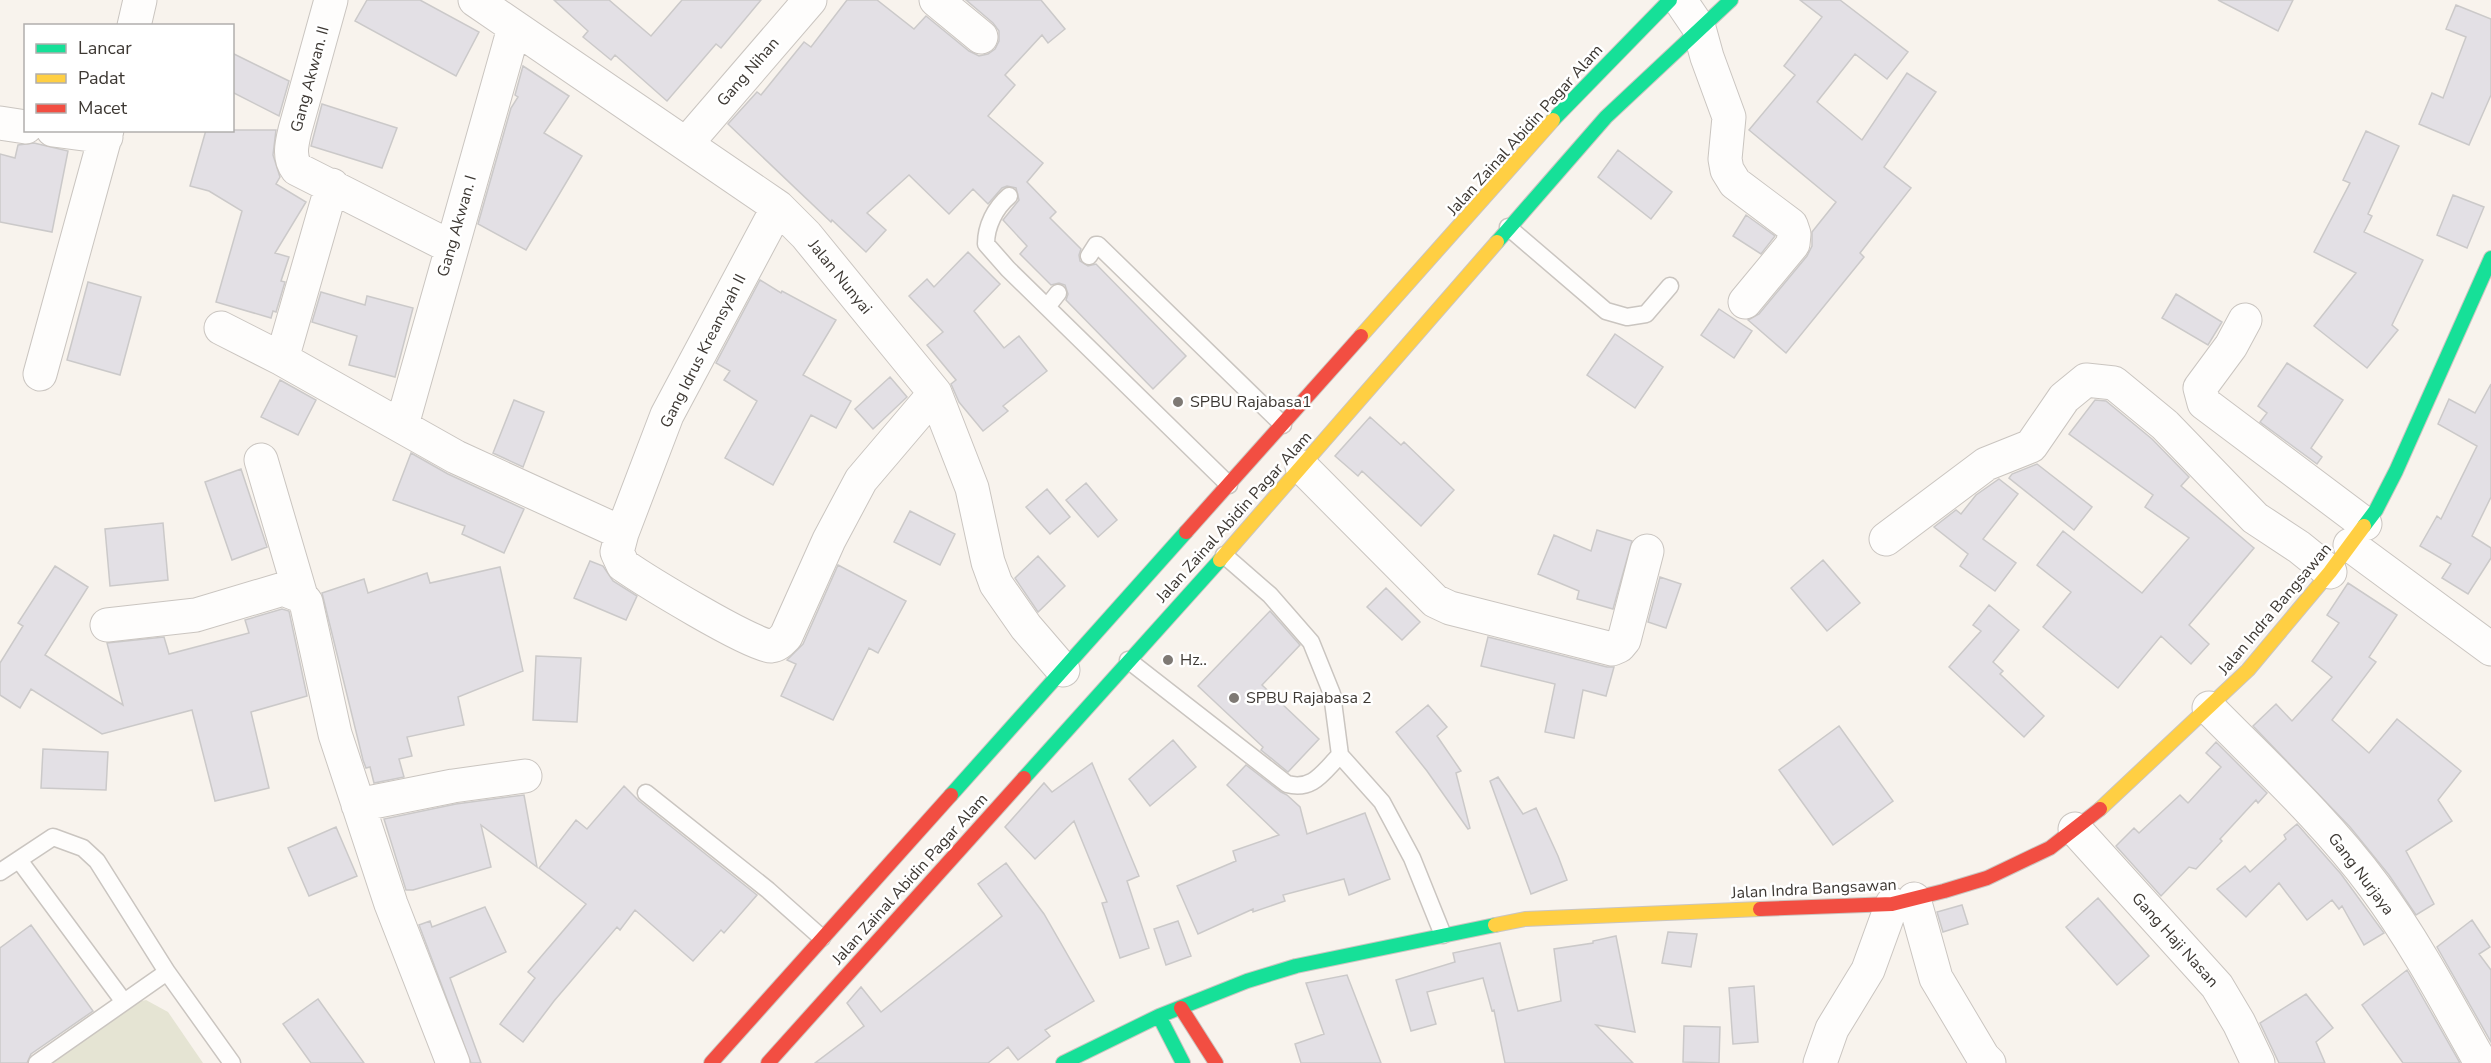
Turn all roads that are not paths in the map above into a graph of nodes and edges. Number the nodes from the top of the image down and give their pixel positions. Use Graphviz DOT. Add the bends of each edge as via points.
graph roads {
  1 [pos="140,0"];
  2 [pos="331,0"];
  3 [pos="810,0"];
  4 [pos="936,0"];
  5 [pos="1670,0"];
  6 [pos="1680,0"];
  7 [pos="1731,0"];
  8 [pos="501,11"];
  9 [pos="134,24"];
  10 [pos="1699,28"];
  11 [pos="981,37"];
  12 [pos="0,123"];
  13 [pos="24,127"];
  14 [pos="80,132"];
  15 [pos="106,134"];
  16 [pos="686,144"];
  17 [pos="332,185"];
  18 [pos="1009,196"];
  19 [pos="778,207"];
  20 [pos="1508,227"];
  21 [pos="452,247"];
  22 [pos="1089,256"];
  23 [pos="2489,268"];
  24 [pos="1670,286"];
  25 [pos="1058,293"];
  26 [pos="1745,302"];
  27 [pos="1047,307"];
  28 [pos="2246,320"];
  29 [pos="221,328"];
  30 [pos="282,359"];
  31 [pos="40,374"];
  32 [pos="935,393"];
  33 [pos="402,425"];
  34 [pos="1283,425"];
  35 [pos="261,460"];
  36 [pos="1302,467"];
  37 [pos="1229,485"];
  38 [pos="622,533"];
  39 [pos="2358,535"];
  40 [pos="1886,539"];
  41 [pos="1647,551"];
  42 [pos="1224,555"];
  43 [pos="2330,572"];
  44 [pos="301,596"];
  45 [pos="107,625"];
  46 [pos="2491,649"];
  47 [pos="1128,660"];
  48 [pos="1063,670"];
  49 [pos="2209,708"];
  50 [pos="1340,755"];
  51 [pos="525,776"];
  52 [pos="646,793"];
  53 [pos="358,805"];
  54 [pos="2075,829"];
  55 [pos="19,860"];
  56 [pos="0,872"];
  57 [pos="1903,902"];
  58 [pos="1443,935"];
  59 [pos="822,938"];
  60 [pos="167,972"];
  61 [pos="124,1002"];
  62 [pos="1181,1008"];
  63 [pos="1159,1016"];
  64 [pos="37,1063"];
  65 [pos="232,1063"];
  66 [pos="453,1063"];
  67 [pos="711,1063"];
  68 [pos="768,1063"];
  69 [pos="1063,1063"];
  70 [pos="1183,1063"];
  71 [pos="1216,1063"];
  72 [pos="1820,1063"];
  73 [pos="1989,1063"];
  74 [pos="2258,1063"];
  75 [pos="2481,1063"];
  1 -- 9 [label="street"];
  2 -- 17 [label="street, Gang Akwan. II" via="291,150 297,169"];
  3 -- 16 [label="street, Gang Nihan"];
  4 -- 11 [label="street"];
  5 -- 34 [label="main road, Jalan Zainal Abidin Pagar Alam" via="1566,106"];
  6 -- 10 [label="street"];
  7 -- 10 [label="main road, Jalan Zainal Abidin Pagar Alam"];
  8 -- 16 [label="street, Jalan Nunyai"];
  8 -- 21 [label="street, Gang Akwan. I"];
  10 -- 20 [label="main road, Jalan Zainal Abidin Pagar Alam" via="1606,117"];
  10 -- 26 [label="street" via="1729,117 1727,170 1736,183 1791,225 1794,234 1793,244"];
  12 -- 13 [label="street"];
  14 -- 15 [label="street"];
  15 -- 31 [label="street"];
  16 -- 19 [label="street, Jalan Nunyai"];
  17 -- 21 [label="street"];
  17 -- 30 [label="street"];
  18 -- 27 [label="lane" via="986,230 986,244"];
  19 -- 32 [label="street, Jalan Nunyai" via="806,235"];
  19 -- 38 [label="street, Gang Idrus Kreansyah II" via="668,415"];
  20 -- 24 [label="lane" via="1606,311 1628,317 1646,314"];
  20 -- 36 [label="main road, Jalan Zainal Abidin Pagar Alam"];
  21 -- 33 [label="street, Gang Akwan. I"];
  22 -- 34 [label="lane" via="1098,245"];
  23 -- 39 [label="main road, Jalan Indra Bangsawan" via="2396,471"];
  25 -- 27 [label="lane"];
  27 -- 37 [label="lane"];
  28 -- 39 [label="street" via="2200,388 2204,403"];
  29 -- 30 [label="street"];
  30 -- 33 [label="street"];
  32 -- 38 [label="street, Gang Idrus Kreansyah II" via="861,480 779,644 769,646 740,634 634,573 623,565 617,552"];
  32 -- 48 [label="street, Jalan Nunyai" via="972,488 996,584"];
  33 -- 38 [label="street" via="456,457"];
  34 -- 37 [label="main road, Jalan Zainal Abidin Pagar Alam"];
  35 -- 44 [label="street"];
  36 -- 41 [label="street" via="1435,601 1612,649 1624,640"];
  36 -- 42 [label="main road, Jalan Zainal Abidin Pagar Alam"];
  37 -- 48 [label="main road, Jalan Zainal Abidin Pagar Alam"];
  39 -- 43 [label="main road, Jalan Indra Bangsawan"];
  39 -- 46 [label="street"];
  40 -- 43 [label="street" via="1986,464 2031,446 2064,398 2086,380 2114,383 2165,425 2255,518"];
  42 -- 47 [label="main road, Jalan Zainal Abidin Pagar Alam"];
  42 -- 50 [label="lane" via="1270,595 1311,642 1332,694"];
  43 -- 49 [label="main road, Jalan Indra Bangsawan" via="2248,670"];
  44 -- 45 [label="street" via="283,589 196,615"];
  44 -- 53 [label="street" via="306,602 335,734"];
  47 -- 50 [label="lane" via="1287,784 1311,784"];
  47 -- 68 [label="main road, Jalan Zainal Abidin Pagar Alam"];
  48 -- 59 [label="main road, Jalan Zainal Abidin Pagar Alam"];
  49 -- 54 [label="main road, Jalan Indra Bangsawan" via="2113,799"];
  49 -- 75 [label="street, Gang Nurjaya" via="2315,815 2374,886"];
  50 -- 58 [label="lane" via="1382,802 1412,858"];
  51 -- 53 [label="street"];
  52 -- 59 [label="lane"];
  53 -- 66 [label="street" via="391,904"];
  54 -- 57 [label="main road, Jalan Indra Bangsawan" via="2050,848 1987,878"];
  54 -- 74 [label="street, Gang Haji Nasan" via="2217,986"];
  55 -- 56 [label="lane"];
  55 -- 60 [label="lane" via="53,837 83,848 97,861"];
  55 -- 61 [label="lane"];
  57 -- 58 [label="main road, Jalan Indra Bangsawan" via="1536,919"];
  57 -- 72 [label="street" via="1832,1029"];
  57 -- 73 [label="street" via="1936,978"];
  58 -- 62 [label="main road, Jalan Indra Bangsawan" via="1296,966"];
  59 -- 67 [label="main road, Jalan Zainal Abidin Pagar Alam"];
  60 -- 61 [label="lane"];
  60 -- 65 [label="lane"];
  61 -- 64 [label="lane"];
  62 -- 63 [label="main road, Jalan Indra Bangsawan"];
  62 -- 71 [label="main road"];
  63 -- 69 [label="main road, Jalan Indra Bangsawan"];
  63 -- 70 [label="main road"];
}
